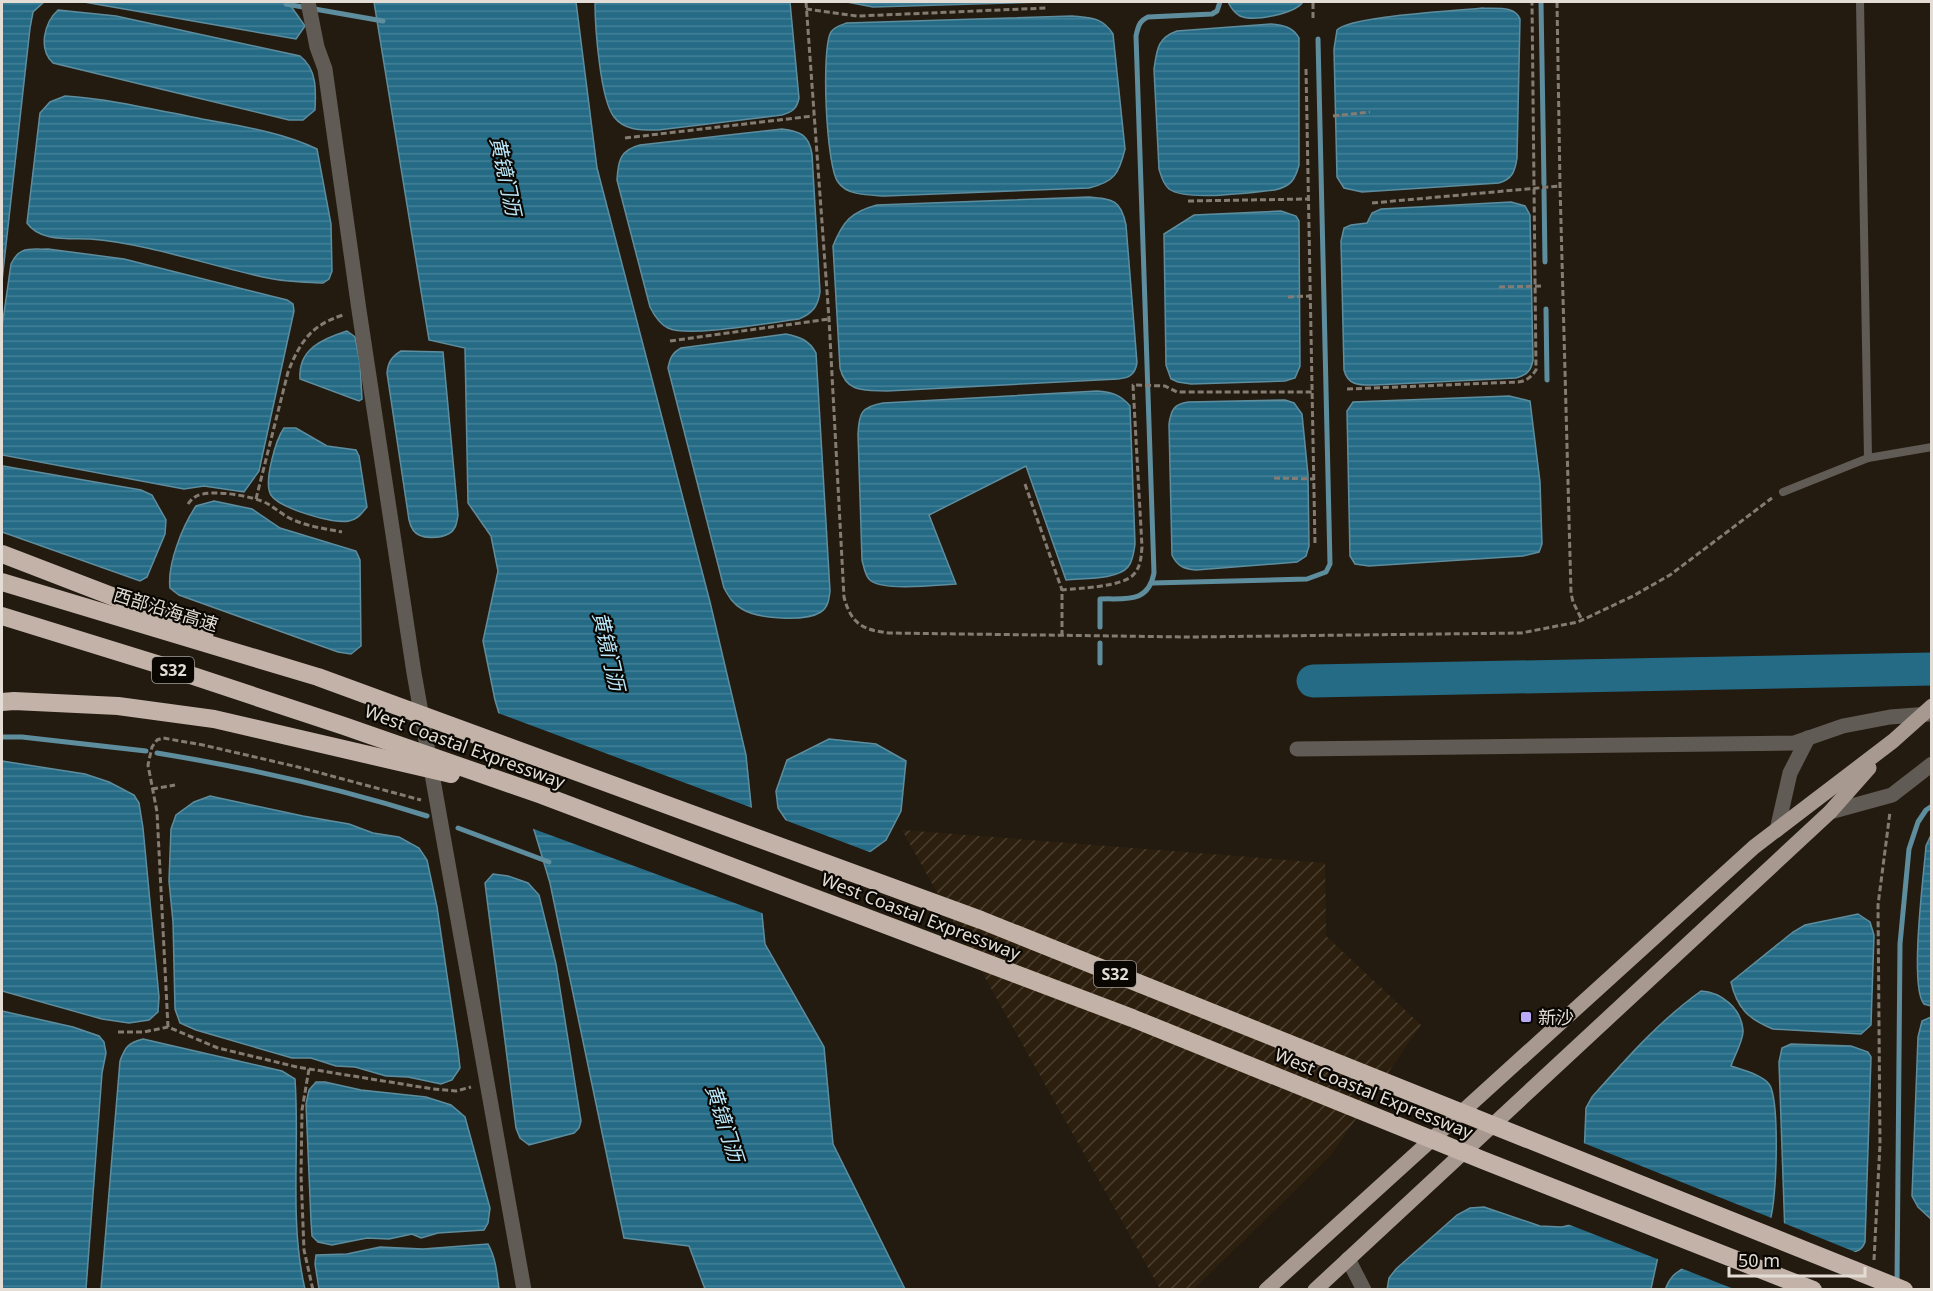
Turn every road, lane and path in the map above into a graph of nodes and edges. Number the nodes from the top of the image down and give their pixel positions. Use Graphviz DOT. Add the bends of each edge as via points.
graph roads {
  1 [pos="308,2"];
  2 [pos="806,2"];
  3 [pos="1313,2"];
  4 [pos="1532,2"];
  5 [pos="1557,2"];
  6 [pos="1860,2"];
  7 [pos="1048,8"];
  8 [pos="806,9"];
  9 [pos="1313,18"];
  10 [pos="1306,69"];
  11 [pos="1370,112"];
  12 [pos="813,116"];
  13 [pos="1333,116"];
  14 [pos="625,138"];
  15 [pos="1560,186"];
  16 [pos="1534,189"];
  17 [pos="1308,199"];
  18 [pos="1188,201"];
  19 [pos="1371,203"];
  20 [pos="1544,286"];
  21 [pos="1500,287"];
  22 [pos="1310,296"];
  23 [pos="1288,297"];
  24 [pos="359,310"];
  25 [pos="829,319"];
  26 [pos="670,341"];
  27 [pos="1347,388"];
  28 [pos="1312,392"];
  29 [pos="1932,447"];
  30 [pos="1868,458"];
  31 [pos="1274,478"];
  32 [pos="1314,478"];
  33 [pos="1025,484"];
  34 [pos="1783,492"];
  35 [pos="256,499"];
  36 [pos="188,504"];
  37 [pos="342,532"];
  38 [pos="1315,544"];
  39 [pos="2,554"];
  40 [pos="2,582"];
  41 [pos="1062,590"];
  42 [pos="2,616"];
  43 [pos="1582,620"];
  44 [pos="1062,636"];
  45 [pos="318,677"];
  46 [pos="2,702"];
  47 [pos="1932,706"];
  48 [pos="1932,713"];
  49 [pos="1808,738"];
  50 [pos="1893,741"];
  51 [pos="1297,749"];
  52 [pos="1932,764"];
  53 [pos="175,785"];
  54 [pos="152,789"];
  55 [pos="542,795"];
  56 [pos="1892,795"];
  57 [pos="438,806"];
  58 [pos="1830,812"];
  59 [pos="1777,830"];
  60 [pos="168,1027"];
  61 [pos="118,1032"];
  62 [pos="309,1069"];
  63 [pos="486,1075"];
  64 [pos="1874,1261"];
  65 [pos="1343,1264"];
  66 [pos="313,1290"];
  67 [pos="525,1290"];
  68 [pos="1266,1290"];
  69 [pos="1315,1290"];
  70 [pos="1364,1290"];
  71 [pos="1813,1290"];
  72 [pos="1904,1290"];
  1 -- 24 [label="street" via="325,69"];
  2 -- 8 [label="path"];
  3 -- 9 [label="path"];
  4 -- 16 [label="path"];
  5 -- 15 [label="path"];
  6 -- 30 [label="lane"];
  7 -- 8 [label="path" via="857,16"];
  8 -- 12 [label="path"];
  10 -- 17 [label="path"];
  11 -- 13 [label="path"];
  12 -- 14 [label="path"];
  12 -- 25 [label="path"];
  15 -- 16 [label="path"];
  15 -- 43 [label="path" via="1571,593"];
  16 -- 19 [label="path"];
  16 -- 27 [label="path" via="1537,362 1531,376 1518,382"];
  17 -- 18 [label="path"];
  17 -- 22 [label="path"];
  20 -- 21 [label="path"];
  22 -- 23 [label="path"];
  22 -- 28 [label="path"];
  24 -- 35 [label="path" via="329,321 302,341 288,372"];
  24 -- 57 [label="street"];
  25 -- 26 [label="path"];
  25 -- 44 [label="path" via="844,597 848,611 858,624 889,633"];
  28 -- 32 [label="path"];
  28 -- 41 [label="path" via="1178,392 1165,386 1133,385 1140,564 1133,576 1119,582"];
  29 -- 30 [label="lane"];
  30 -- 34 [label="lane"];
  31 -- 32 [label="path"];
  32 -- 38 [label="path"];
  33 -- 41 [label="path"];
  34 -- 43 [label="path" via="1670,575"];
  35 -- 36 [label="path" via="205,494"];
  35 -- 37 [label="path" via="297,522"];
  39 -- 45 [label="highway"];
  40 -- 45 [label="highway, 西部沿海高速 / S32"];
  41 -- 44 [label="path"];
  42 -- 55 [label="highway, West Coastal Expressway / S32" via="157,664"];
  43 -- 44 [label="path" via="1521,633"];
  45 -- 72 [label="highway, West Coastal Expressway / S32" via="981,920"];
  46 -- 55 [label="highway" via="118,706 214,719"];
  47 -- 50 [label="main road"];
  48 -- 49 [label="street" via="1843,726"];
  49 -- 51 [label="street" via="1794,743"];
  49 -- 59 [label="street" via="1790,773"];
  50 -- 58 [label="main road"];
  50 -- 59 [label="main road"];
  52 -- 56 [label="street"];
  53 -- 54 [label="path"];
  54 -- 57 [label="path" via="148,765 154,743 163,738 298,767"];
  54 -- 60 [label="path" via="157,812"];
  55 -- 71 [label="highway, West Coastal Expressway / S32" via="1132,1018"];
  56 -- 58 [label="street"];
  56 -- 64 [label="path" via="1878,905 1880,1144"];
  57 -- 63 [label="street"];
  58 -- 65 [label="main road"];
  59 -- 68 [label="main road"];
  60 -- 61 [label="path"];
  60 -- 62 [label="path" via="218,1048"];
  62 -- 63 [label="path" via="456,1091 476,1086"];
  62 -- 66 [label="path" via="302,1110 301,1175 304,1250"];
  63 -- 67 [label="street"];
  65 -- 69 [label="main road"];
  65 -- 70 [label="street"];
}
